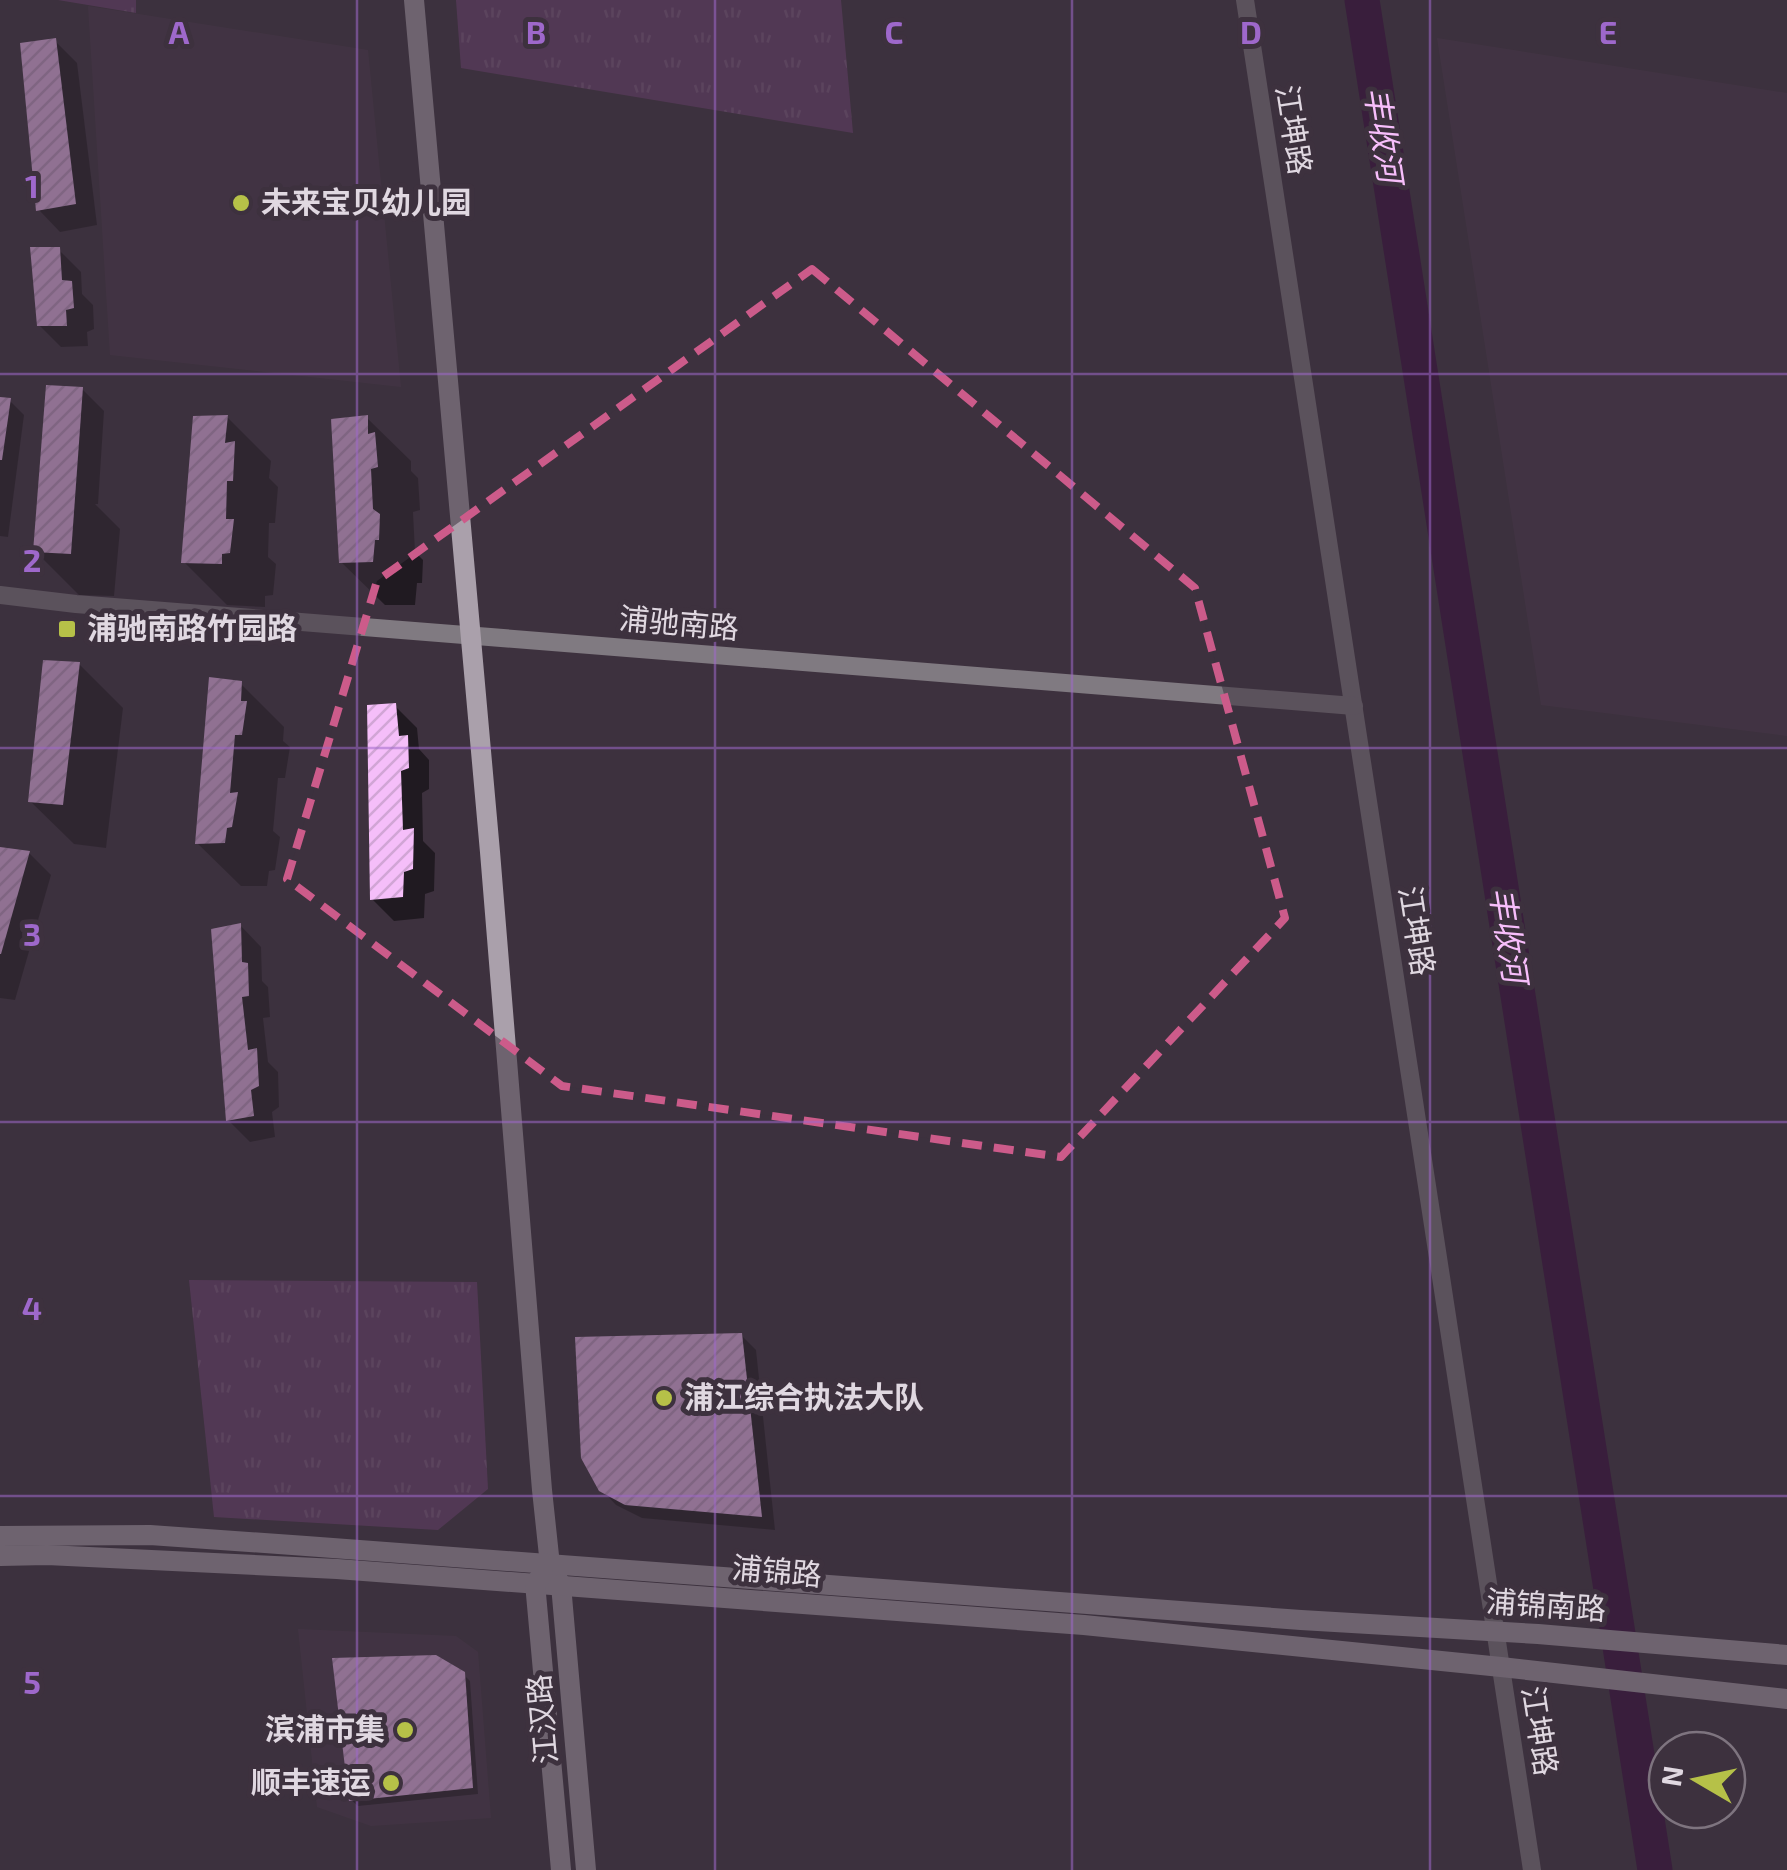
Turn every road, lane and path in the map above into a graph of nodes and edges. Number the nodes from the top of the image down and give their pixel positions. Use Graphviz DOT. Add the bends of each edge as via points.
graph roads {
  1 [pos="414,0"];
  2 [pos="1245,0"];
  3 [pos="0,595"];
  4 [pos="470,635"];
  5 [pos="1354,706"];
  6 [pos="0,1536"];
  7 [pos="0,1556"];
  8 [pos="550,1565"];
  9 [pos="535,1583"];
  10 [pos="562,1585"];
  11 [pos="1301,1620"];
  12 [pos="1496,1632"];
  13 [pos="1787,1655"];
  14 [pos="1501,1667"];
  15 [pos="1787,1699"];
  16 [pos="561,1870"];
  17 [pos="586,1870"];
  18 [pos="1532,1870"];
  1 -- 4 [label="main road"];
  2 -- 5 [label="street, 江坤路"];
  3 -- 4 [label="street, 浦驰南路"];
  4 -- 5 [label="street, 浦驰南路"];
  4 -- 8 [label="main road"];
  5 -- 12 [label="street, 江坤路"];
  6 -- 8 [label="main road, 浦锦路" via="150,1536"];
  7 -- 9 [label="main road, 浦锦路"];
  8 -- 9 [label="main road"];
  8 -- 10 [label="main road, 江汉路"];
  8 -- 11 [label="main road, 浦锦路"];
  9 -- 10 [label="main road, 浦锦路"];
  9 -- 16 [label="main road"];
  10 -- 14 [label="main road, 浦锦路" via="1084,1625"];
  10 -- 17 [label="main road, 江汉路"];
  11 -- 12 [label="main road, 浦锦南路"];
  12 -- 13 [label="main road, 浦锦南路"];
  12 -- 14 [label="street, 江坤路"];
  14 -- 15 [label="main road, 浦锦路"];
  14 -- 18 [label="street, 江坤路"];
}
